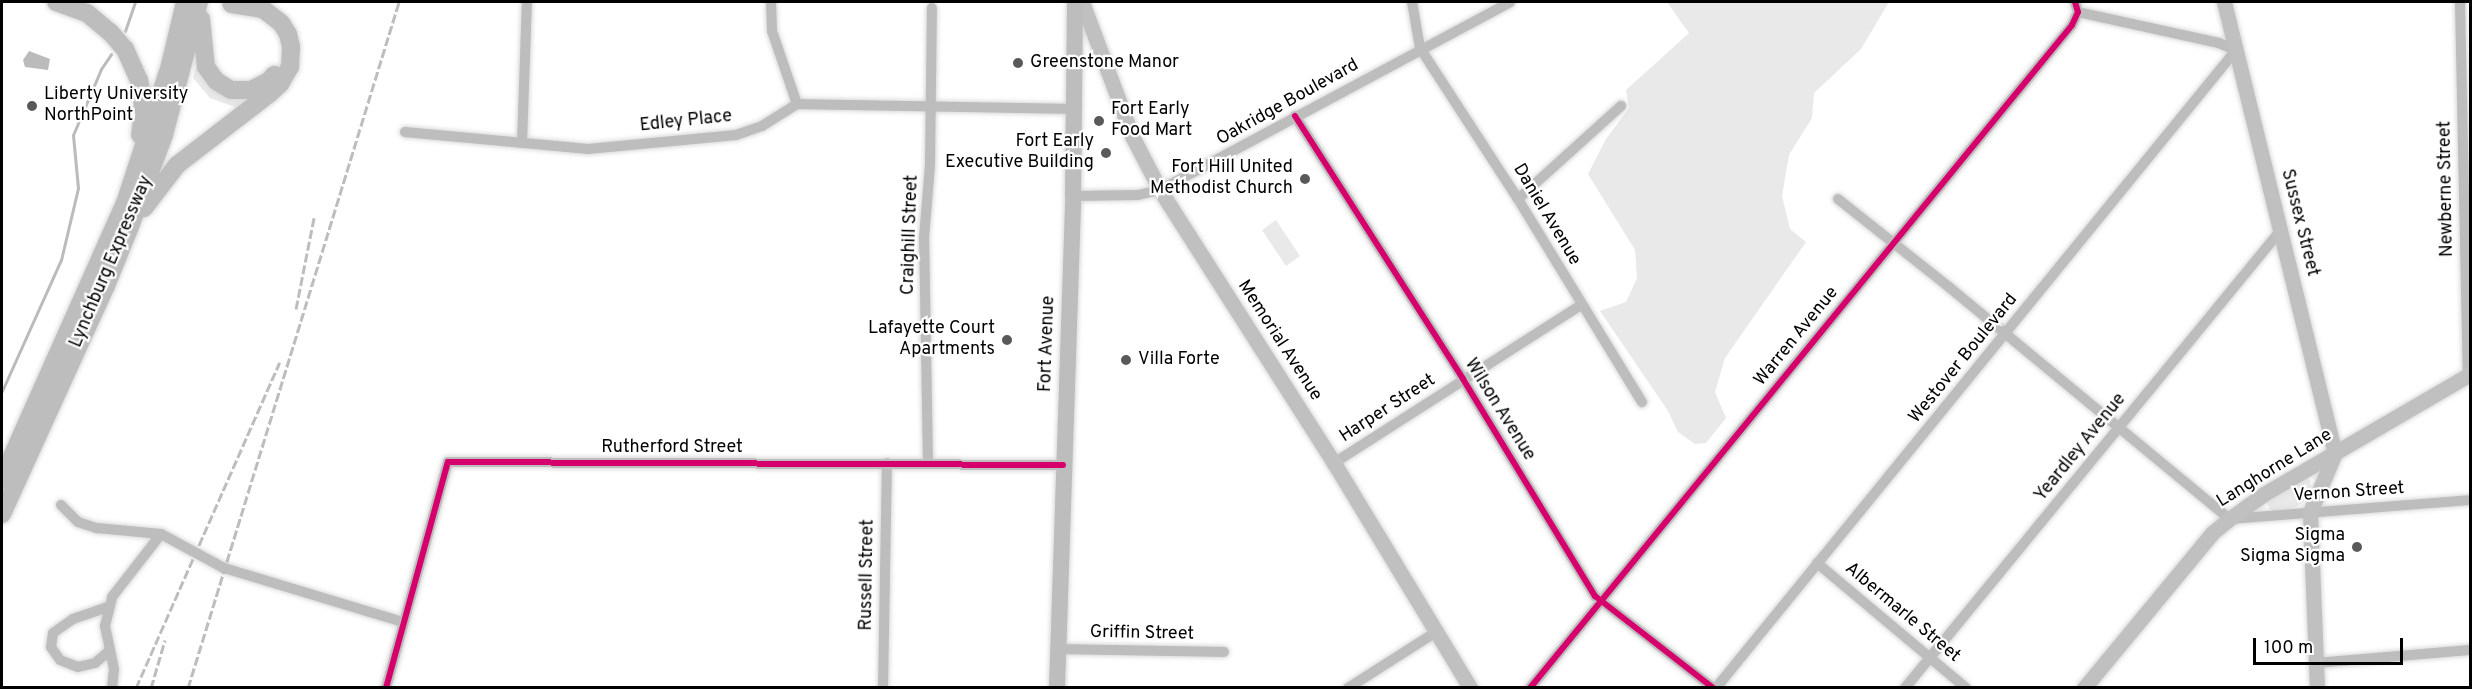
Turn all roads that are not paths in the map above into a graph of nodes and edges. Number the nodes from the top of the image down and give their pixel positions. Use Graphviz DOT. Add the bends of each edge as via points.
graph roads {
  1 [pos="56,2"];
  2 [pos="185,2"];
  3 [pos="199,2"];
  4 [pos="527,2"];
  5 [pos="771,2"];
  6 [pos="1075,2"];
  7 [pos="1082,2"];
  8 [pos="1412,2"];
  9 [pos="1510,2"];
  10 [pos="2224,2"];
  11 [pos="2460,2"];
  12 [pos="225,3"];
  13 [pos="2076,7"];
  14 [pos="932,9"];
  15 [pos="1420,48"];
  16 [pos="2236,50"];
  17 [pos="797,104"];
  18 [pos="929,106"];
  19 [pos="1621,106"];
  20 [pos="1072,109"];
  21 [pos="1295,116"];
  22 [pos="405,132"];
  23 [pos="522,144"];
  24 [pos="1160,190"];
  25 [pos="1073,196"];
  26 [pos="1518,199"];
  27 [pos="1838,199"];
  28 [pos="125,203"];
  29 [pos="129,229"];
  30 [pos="2282,230"];
  31 [pos="1894,242"];
  32 [pos="1581,305"];
  33 [pos="2006,334"];
  34 [pos="2469,375"];
  35 [pos="1463,380"];
  36 [pos="1642,402"];
  37 [pos="2120,427"];
  38 [pos="2336,453"];
  39 [pos="928,462"];
  40 [pos="1334,463"];
  41 [pos="887,464"];
  42 [pos="1063,465"];
  43 [pos="2,479"];
  44 [pos="2470,500"];
  45 [pos="61,505"];
  46 [pos="2310,512"];
  47 [pos="2,514"];
  48 [pos="2229,519"];
  49 [pos="161,534"];
  50 [pos="1817,563"];
  51 [pos="1601,600"];
  52 [pos="110,606"];
  53 [pos="403,622"];
  54 [pos="1436,632"];
  55 [pos="1059,649"];
  56 [pos="2470,650"];
  57 [pos="109,651"];
  58 [pos="1224,652"];
  59 [pos="1930,658"];
  60 [pos="2315,663"];
  61 [pos="112,687"];
  62 [pos="386,687"];
  63 [pos="882,687"];
  64 [pos="1057,687"];
  65 [pos="1348,687"];
  66 [pos="1470,687"];
  67 [pos="1530,687"];
  68 [pos="1714,687"];
  69 [pos="1905,687"];
  70 [pos="1966,687"];
  71 [pos="2084,687"];
  72 [pos="2317,687"];
  1 -- 28 [label="highway" via="87,13 110,32 125,50 139,80 144,114"];
  2 -- 28 [label="highway, Lynchburg Expressway" via="167,77"];
  3 -- 12 [label="highway" via="206,67 231,90 251,90 269,81 276,72 280,45 268,24"];
  3 -- 29 [label="highway, Lynchburg Expressway" via="164,135"];
  4 -- 23 [label="street"];
  5 -- 17 [label="street" via="772,31"];
  6 -- 20 [label="main road, Fort Avenue"];
  7 -- 24 [label="street, Memorial Avenue" via="1132,136"];
  8 -- 15 [label="street"];
  9 -- 15 [label="street, Oakridge Boulevard"];
  10 -- 16 [label="street, Sussex Street"];
  11 -- 34 [label="street, Newberne Street"];
  12 -- 29 [label="highway" via="263,9 281,23 291,47 290,67 270,93 177,165"];
  13 -- 16 [label="street"];
  13 -- 31 [label="street, Warren Avenue" via="2072,24"];
  14 -- 18 [label="street, Craighill Street"];
  15 -- 21 [label="street, Oakridge Boulevard"];
  15 -- 26 [label="street, Daniel Avenue"];
  16 -- 30 [label="street, Sussex Street"];
  16 -- 33 [label="street, Westover Boulevard"];
  17 -- 18 [label="street"];
  17 -- 23 [label="street, Edley Place" via="762,126 736,135 588,149"];
  18 -- 20 [label="street"];
  18 -- 39 [label="street, Craighill Street" via="930,165 924,238"];
  19 -- 26 [label="street"];
  20 -- 25 [label="main road, Fort Avenue"];
  21 -- 24 [label="street, Oakridge Boulevard"];
  21 -- 35 [label="street, Wilson Avenue"];
  22 -- 23 [label="street, Edley Place"];
  24 -- 25 [label="street, Oakridge Boulevard" via="1138,195"];
  24 -- 40 [label="street, Memorial Avenue"];
  25 -- 42 [label="main road, Fort Avenue"];
  26 -- 32 [label="street, Daniel Avenue"];
  27 -- 31 [label="street"];
  28 -- 43 [label="highway, Lynchburg Expressway"];
  29 -- 47 [label="highway, Lynchburg Expressway"];
  30 -- 37 [label="street, Yeardley Avenue"];
  30 -- 38 [label="street, Sussex Street"];
  31 -- 33 [label="street"];
  31 -- 51 [label="street, Warren Avenue"];
  32 -- 35 [label="street, Harper Street"];
  32 -- 36 [label="street, Daniel Avenue"];
  33 -- 37 [label="street"];
  33 -- 50 [label="street, Westover Boulevard"];
  34 -- 38 [label="street, Langhorne Lane"];
  35 -- 40 [label="street, Harper Street"];
  35 -- 51 [label="street, Wilson Avenue"];
  37 -- 48 [label="street"];
  37 -- 59 [label="street, Yeardley Avenue"];
  38 -- 46 [label="street"];
  38 -- 48 [label="street, Langhorne Lane"];
  39 -- 41 [label="street, Rutherford Street"];
  39 -- 42 [label="street, Rutherford Street"];
  40 -- 54 [label="street, Memorial Avenue"];
  41 -- 53 [label="street, Rutherford Street" via="448,462"];
  41 -- 63 [label="street, Russell Street"];
  42 -- 55 [label="main road, Fort Avenue"];
  44 -- 46 [label="street, Vernon Street"];
  45 -- 49 [label="street" via="78,522 97,528"];
  46 -- 48 [label="street, Vernon Street"];
  46 -- 60 [label="street"];
  48 -- 71 [label="street, Langhorne Lane" via="2212,533"];
  49 -- 52 [label="street" via="112,597"];
  49 -- 53 [label="street" via="236,573"];
  50 -- 59 [label="street, Albermarle Street"];
  50 -- 68 [label="street, Westover Boulevard"];
  51 -- 67 [label="street, Warren Avenue"];
  51 -- 68 [label="street, Wilson Avenue"];
  52 -- 57 [label="street" via="105,626"];
  52 -- 57 [label="street" via="72,619 52,633 51,647 60,660 78,667 95,663"];
  53 -- 62 [label="street"];
  54 -- 65 [label="street"];
  54 -- 66 [label="street, Memorial Avenue"];
  55 -- 58 [label="street, Griffin Street"];
  55 -- 64 [label="main road, Fort Avenue"];
  56 -- 60 [label="street"];
  57 -- 61 [label="street" via="114,669"];
  59 -- 69 [label="street, Yeardley Avenue"];
  59 -- 70 [label="street, Albermarle Street"];
  60 -- 72 [label="street"];
}
